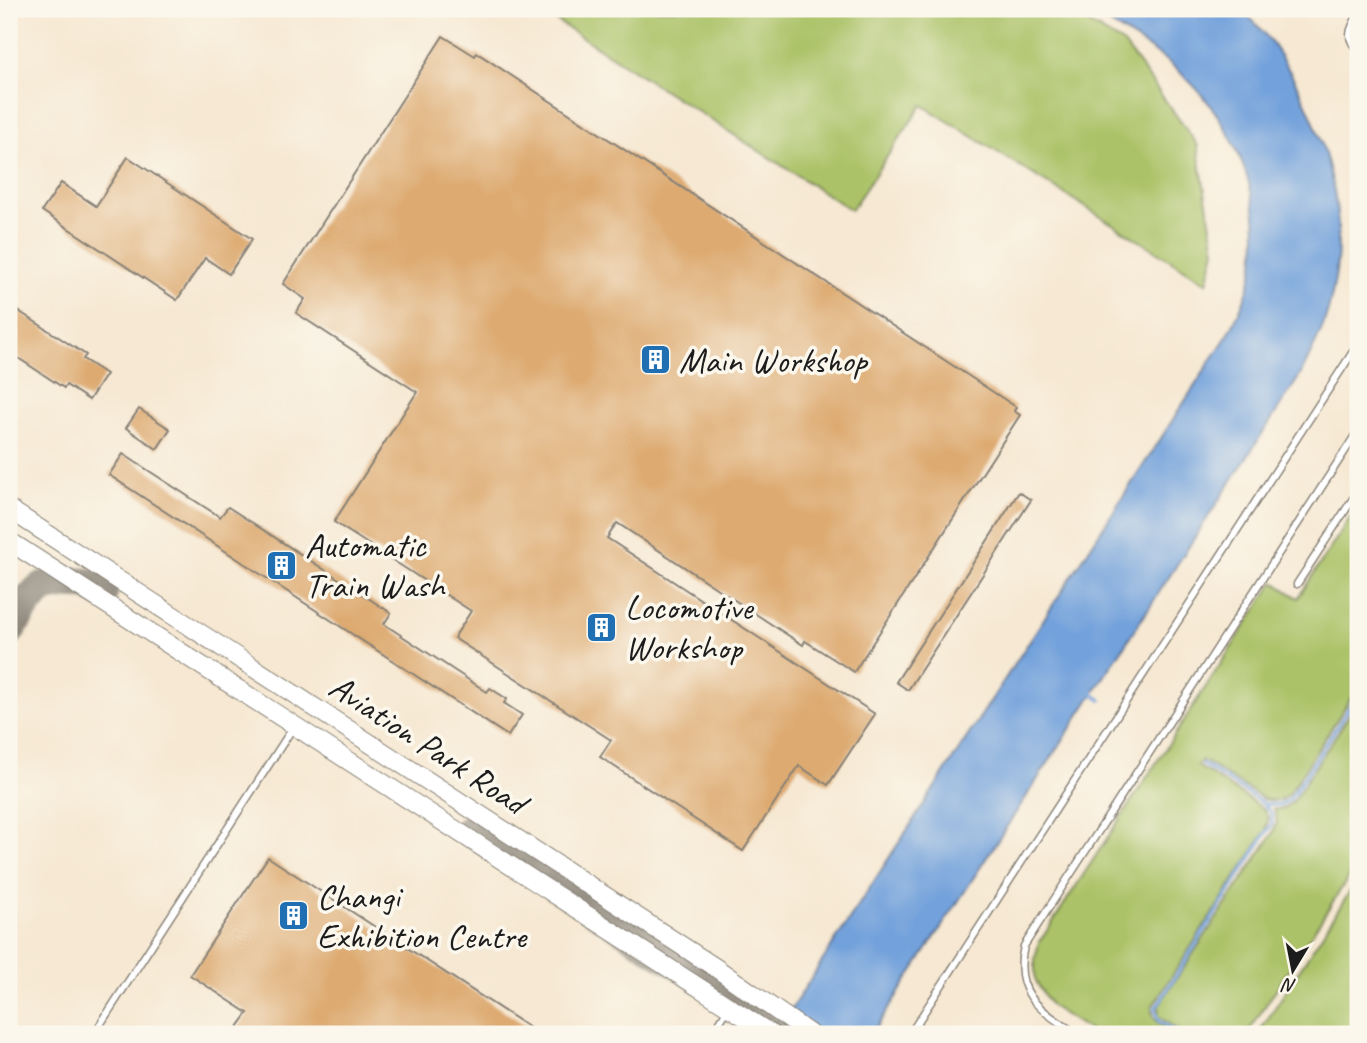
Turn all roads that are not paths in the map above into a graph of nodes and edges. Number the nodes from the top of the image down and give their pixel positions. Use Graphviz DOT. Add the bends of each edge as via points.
graph roads {
  1 [pos="1358,15"];
  2 [pos="1358,50"];
  3 [pos="1358,344"];
  4 [pos="1358,431"];
  5 [pos="1358,491"];
  6 [pos="9,509"];
  7 [pos="9,541"];
  8 [pos="1297,584"];
  9 [pos="295,724"];
  10 [pos="729,1007"];
  11 [pos="767,1032"];
  12 [pos="94,1034"];
  13 [pos="712,1034"];
  14 [pos="810,1034"];
  15 [pos="910,1034"];
  16 [pos="1077,1034"];
  1 -- 2 [label="lane" via="1349,33"];
  3 -- 15 [label="lane"];
  4 -- 16 [label="lane" via="1024,946 1020,961 1025,989 1044,1013"];
  5 -- 8 [label="lane"];
  6 -- 14 [label="main road, Aviation Park Road" via="716,968"];
  7 -- 9 [label="main road, Aviation Park Road"];
  9 -- 10 [label="main road, Aviation Park Road"];
  9 -- 12 [label="lane"];
  10 -- 11 [label="main road, Aviation Park Road"];
  10 -- 13 [label="lane"];
}
